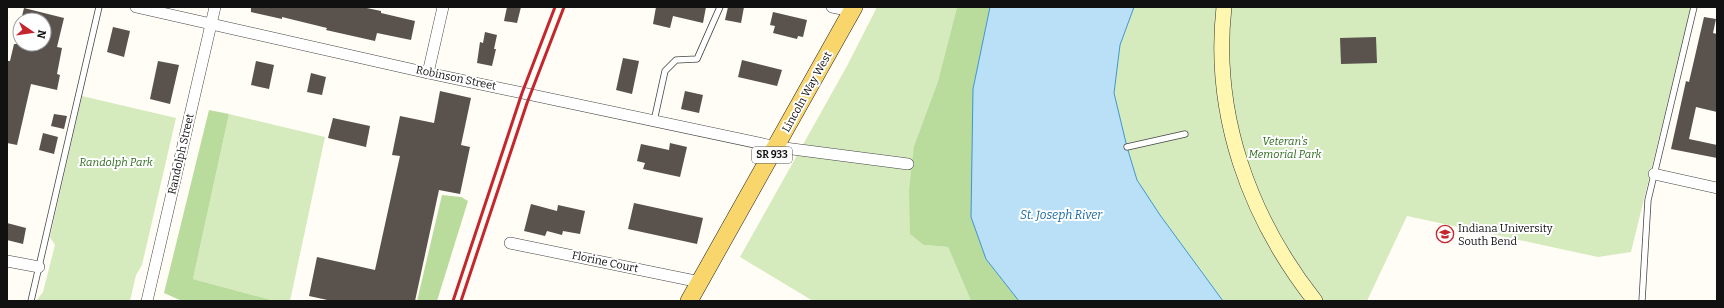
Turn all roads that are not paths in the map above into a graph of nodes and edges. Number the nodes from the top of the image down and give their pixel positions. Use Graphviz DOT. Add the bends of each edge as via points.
graph roads {
  1 [pos="99,7"];
  2 [pos="136,7"];
  3 [pos="216,7"];
  4 [pos="443,7"];
  5 [pos="720,7"];
  6 [pos="832,7"];
  7 [pos="1224,7"];
  8 [pos="1694,7"];
  9 [pos="853,9"];
  10 [pos="212,24"];
  11 [pos="428,72"];
  12 [pos="654,121"];
  13 [pos="1185,134"];
  14 [pos="777,147"];
  15 [pos="1126,147"];
  16 [pos="908,164"];
  17 [pos="1654,174"];
  18 [pos="1717,188"];
  19 [pos="510,243"];
  20 [pos="7,261"];
  21 [pos="39,268"];
  22 [pos="700,282"];
  23 [pos="31,301"];
  24 [pos="147,301"];
  25 [pos="689,301"];
  26 [pos="1315,301"];
  27 [pos="1642,301"];
  1 -- 21 [label="lane"];
  2 -- 10 [label="street, Robinson Street"];
  3 -- 10 [label="street, Randolph Street"];
  4 -- 11 [label="street"];
  5 -- 12 [label="lane" via="697,59 676,60 665,71"];
  6 -- 9 [label="street"];
  7 -- 26 [label="street" via="1224,88 1235,149 1244,177 1273,239"];
  8 -- 17 [label="lane"];
  9 -- 14 [label="main road, Lincoln Way West / SR 933"];
  10 -- 11 [label="street, Robinson Street"];
  10 -- 24 [label="street, Randolph Street"];
  11 -- 12 [label="street, Robinson Street"];
  12 -- 14 [label="street, Robinson Street"];
  13 -- 15 [label="lane"];
  14 -- 16 [label="street, Robinson Street"];
  14 -- 22 [label="main road, Lincoln Way West / SR 933"];
  17 -- 18 [label="street"];
  17 -- 27 [label="lane" via="1648,200"];
  19 -- 22 [label="street, Florine Court"];
  20 -- 21 [label="street"];
  21 -- 23 [label="lane"];
  22 -- 25 [label="main road, Lincoln Way West / SR 933"];
}
